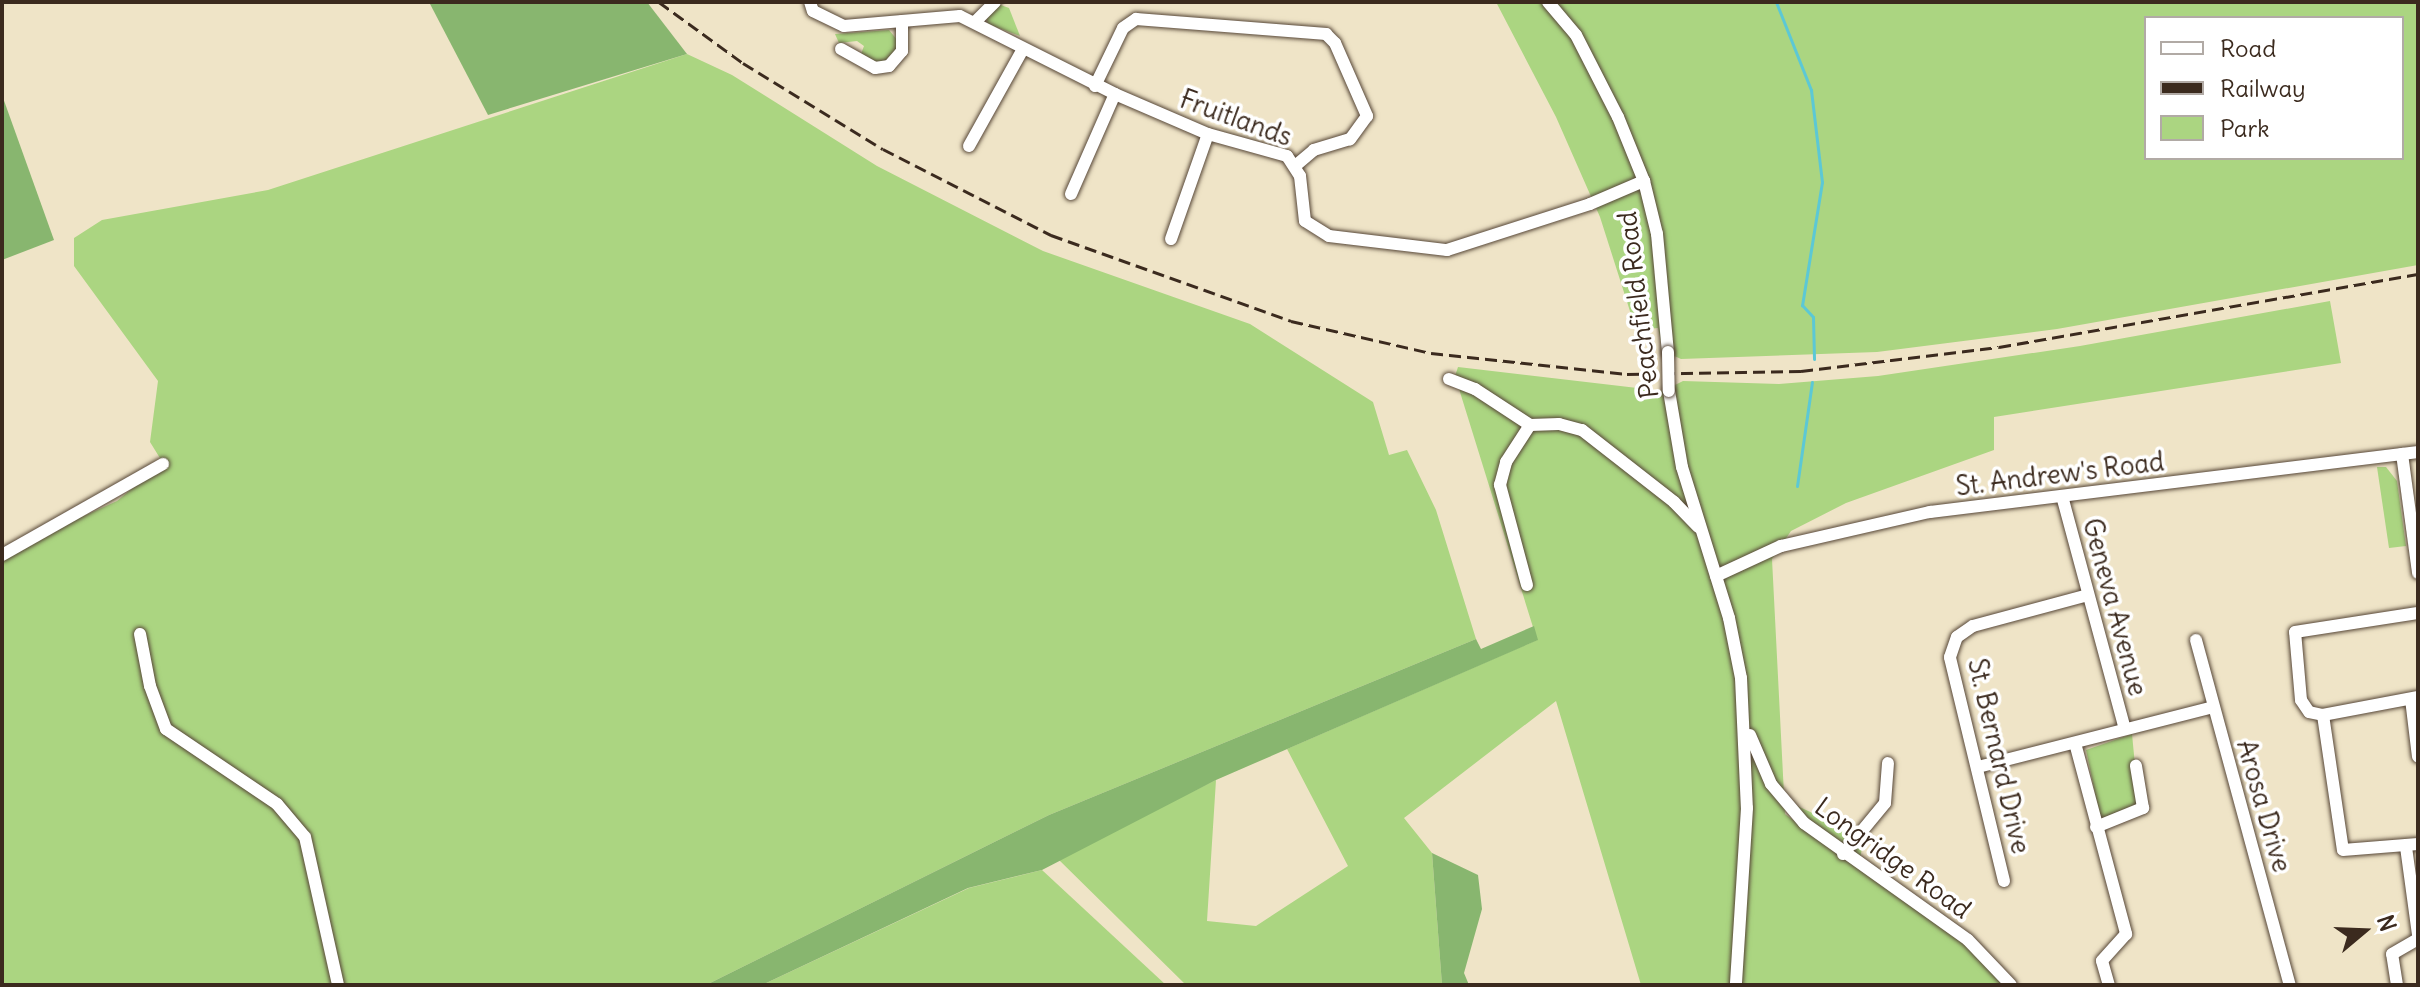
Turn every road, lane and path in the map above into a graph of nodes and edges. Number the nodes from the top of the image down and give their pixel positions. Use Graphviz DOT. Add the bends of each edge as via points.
graph roads {
  1 [pos="810,2"];
  2 [pos="995,2"];
  3 [pos="1548,2"];
  4 [pos="902,21"];
  5 [pos="975,22"];
  6 [pos="1023,49"];
  7 [pos="850,50"];
  8 [pos="1095,86"];
  9 [pos="1115,94"];
  10 [pos="1208,134"];
  11 [pos="969,146"];
  12 [pos="1296,165"];
  13 [pos="1644,181"];
  14 [pos="1071,194"];
  15 [pos="1171,239"];
  16 [pos="1449,379"];
  17 [pos="1530,425"];
  18 [pos="2418,452"];
  19 [pos="2402,454"];
  20 [pos="163,464"];
  21 [pos="2062,496"];
  22 [pos="1700,530"];
  23 [pos="2,555"];
  24 [pos="2418,567"];
  25 [pos="1716,576"];
  26 [pos="1527,585"];
  27 [pos="2088,595"];
  28 [pos="2418,613"];
  29 [pos="140,634"];
  30 [pos="2196,640"];
  31 [pos="2414,698"];
  32 [pos="2213,707"];
  33 [pos="1744,713"];
  34 [pos="2323,715"];
  35 [pos="2125,729"];
  36 [pos="2075,743"];
  37 [pos="2418,757"];
  38 [pos="1888,763"];
  39 [pos="2136,766"];
  40 [pos="1978,767"];
  41 [pos="2096,827"];
  42 [pos="2412,845"];
  43 [pos="1843,854"];
  44 [pos="2004,881"];
  45 [pos="2418,937"];
  46 [pos="338,985"];
  47 [pos="1736,985"];
  48 [pos="2011,985"];
  49 [pos="2109,985"];
  50 [pos="2290,985"];
  51 [pos="2397,985"];
  1 -- 4 [label="street, Fruitlands" via="813,11 831,23"];
  2 -- 5 [label="street"];
  3 -- 13 [label="street, Peachfield Road" via="1576,35"];
  4 -- 5 [label="street, Fruitlands" via="960,16"];
  4 -- 7 [label="street" via="902,51 889,66 875,68"];
  5 -- 6 [label="street, Fruitlands"];
  6 -- 8 [label="street, Fruitlands"];
  6 -- 11 [label="street"];
  8 -- 9 [label="street, Fruitlands"];
  8 -- 12 [label="street" via="1123,28 1136,19 1326,34 1335,43 1367,116 1362,130 1350,139 1314,150"];
  9 -- 10 [label="street, Fruitlands"];
  9 -- 14 [label="street"];
  10 -- 12 [label="street, Fruitlands" via="1273,151"];
  10 -- 15 [label="street"];
  12 -- 13 [label="street, Fruitlands" via="1305,221 1313,230 1391,246 1447,250"];
  13 -- 22 [label="street, Peachfield Road, bridge" via="1657,234 1669,391"];
  16 -- 17 [label="street" via="1475,389"];
  17 -- 22 [label="street, Peachfield Road" via="1582,430 1674,502"];
  17 -- 26 [label="street" via="1506,462 1500,485"];
  18 -- 19 [label="street, St. Andrew's Road"];
  19 -- 21 [label="street, St. Andrew's Road"];
  19 -- 24 [label="street"];
  20 -- 23 [label="street"];
  21 -- 25 [label="street, St. Andrew's Road" via="1930,512 1796,543"];
  21 -- 27 [label="street, Geneva Avenue"];
  22 -- 25 [label="street, Peachfield Road"];
  25 -- 33 [label="street, Peachfield Road" via="1729,618"];
  27 -- 35 [label="street, Geneva Avenue"];
  27 -- 40 [label="street, St. Bernard Drive" via="1973,626 1957,637 1950,657"];
  28 -- 34 [label="street" via="2295,632 2301,700 2309,712"];
  29 -- 46 [label="street" via="150,686 166,729 277,804 305,837"];
  30 -- 32 [label="street, Arosa Drive"];
  31 -- 34 [label="street"];
  31 -- 37 [label="street"];
  32 -- 35 [label="street"];
  32 -- 50 [label="street, Arosa Drive"];
  33 -- 43 [label="street, Longridge Road" via="1757,755 1781,801"];
  33 -- 47 [label="street, Peachfield Road" via="1747,808"];
  34 -- 42 [label="street" via="2343,850"];
  35 -- 36 [label="street"];
  36 -- 40 [label="street"];
  36 -- 41 [label="street"];
  38 -- 43 [label="street" via="1885,803"];
  39 -- 41 [label="street" via="2143,808"];
  40 -- 44 [label="street, St. Bernard Drive"];
  41 -- 49 [label="street" via="2126,934 2102,961"];
  42 -- 45 [label="street"];
  43 -- 48 [label="street, Longridge Road" via="1968,940"];
  45 -- 51 [label="street" via="2392,954"];
}
